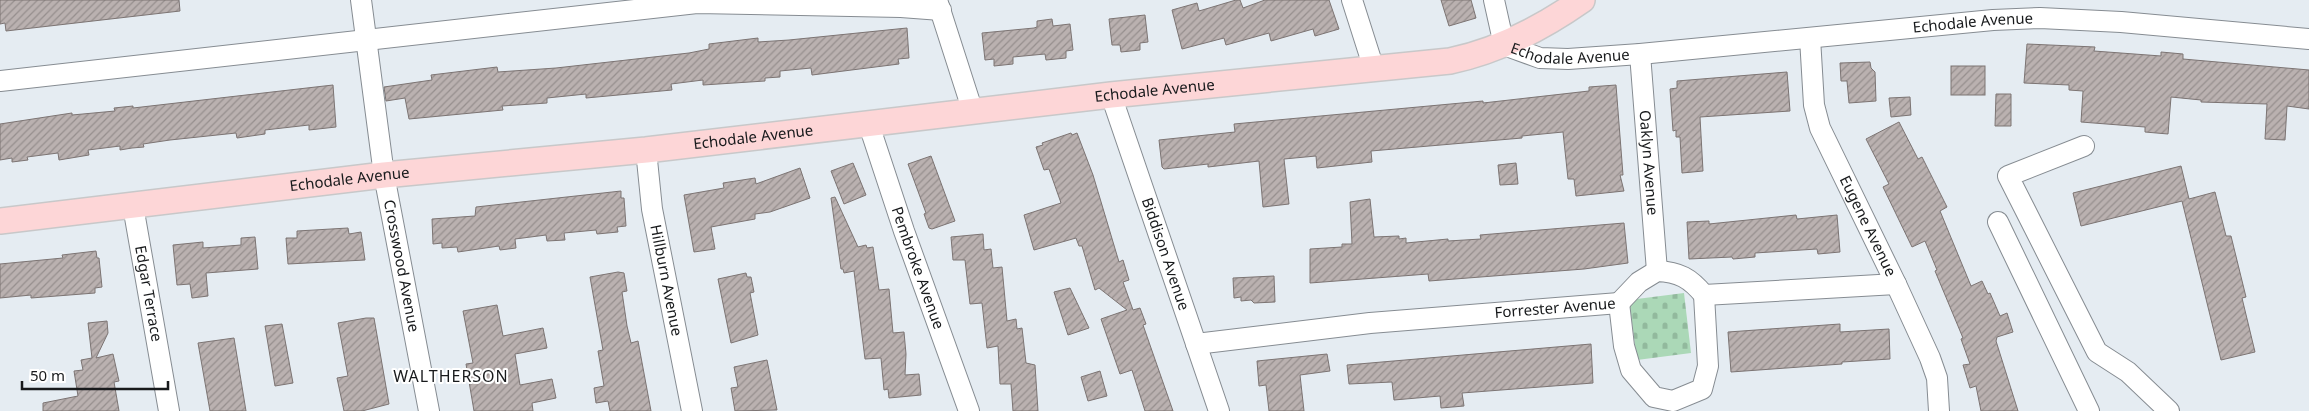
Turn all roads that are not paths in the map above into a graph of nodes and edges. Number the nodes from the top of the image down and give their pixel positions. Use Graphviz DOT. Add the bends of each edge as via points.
graph roads {
  1 [pos="361,0"];
  2 [pos="1352,0"];
  3 [pos="1494,0"];
  4 [pos="1582,0"];
  5 [pos="939,5"];
  6 [pos="1810,38"];
  7 [pos="2309,39"];
  8 [pos="366,41"];
  9 [pos="1504,45"];
  10 [pos="1640,54"];
  11 [pos="1374,69"];
  12 [pos="0,81"];
  13 [pos="1110,95"];
  14 [pos="973,112"];
  15 [pos="869,124"];
  16 [pos="2084,146"];
  17 [pos="646,150"];
  18 [pos="384,175"];
  19 [pos="133,206"];
  20 [pos="0,221"];
  21 [pos="1998,222"];
  22 [pos="1657,271"];
  23 [pos="1896,284"];
  24 [pos="1704,295"];
  25 [pos="1619,303"];
  26 [pos="1196,344"];
  27 [pos="1673,406"];
  28 [pos="170,411"];
  29 [pos="429,411"];
  30 [pos="692,411"];
  31 [pos="969,411"];
  32 [pos="1219,411"];
  33 [pos="1939,411"];
  34 [pos="2089,411"];
  35 [pos="2169,411"];
  1 -- 8 [label="street, Crosswood Avenue"];
  2 -- 11 [label="street"];
  3 -- 9 [label="street"];
  4 -- 9 [label="main road"];
  5 -- 8 [label="street" via="697,4"];
  5 -- 14 [label="street"];
  6 -- 7 [label="street, Echodale Avenue" via="2040,18"];
  6 -- 10 [label="street, Echodale Avenue"];
  6 -- 23 [label="street, Eugene Avenue" via="1814,105 1820,128"];
  8 -- 12 [label="street"];
  8 -- 18 [label="street, Crosswood Avenue"];
  9 -- 10 [label="street, Echodale Avenue" via="1540,58"];
  9 -- 11 [label="main road, Echodale Avenue" via="1476,56 1450,61"];
  10 -- 22 [label="street, Oaklyn Avenue"];
  11 -- 13 [label="main road, Echodale Avenue"];
  13 -- 14 [label="main road, Echodale Avenue"];
  13 -- 26 [label="street, Biddison Avenue"];
  14 -- 15 [label="main road, Echodale Avenue"];
  15 -- 17 [label="main road, Echodale Avenue"];
  15 -- 31 [label="street, Pembroke Avenue"];
  16 -- 35 [label="street" via="2008,176 2097,352 2128,372"];
  17 -- 18 [label="main road, Echodale Avenue"];
  17 -- 30 [label="street, Hillburn Avenue" via="652,209"];
  18 -- 19 [label="main road, Echodale Avenue"];
  18 -- 29 [label="street, Crosswood Avenue"];
  19 -- 20 [label="main road, Echodale Avenue"];
  19 -- 28 [label="street, Edgar Terrace"];
  21 -- 34 [label="street"];
  22 -- 24 [label="street" via="1692,281"];
  22 -- 25 [label="street, Forrester Avenue" via="1639,282"];
  23 -- 24 [label="street"];
  23 -- 33 [label="street, Eugene Avenue" via="1937,378"];
  24 -- 27 [label="street" via="1708,366 1702,389"];
  25 -- 26 [label="street, Forrester Avenue" via="1370,323"];
  25 -- 27 [label="street" via="1624,346 1631,370 1654,397"];
  26 -- 32 [label="street, Biddison Avenue"];
}
